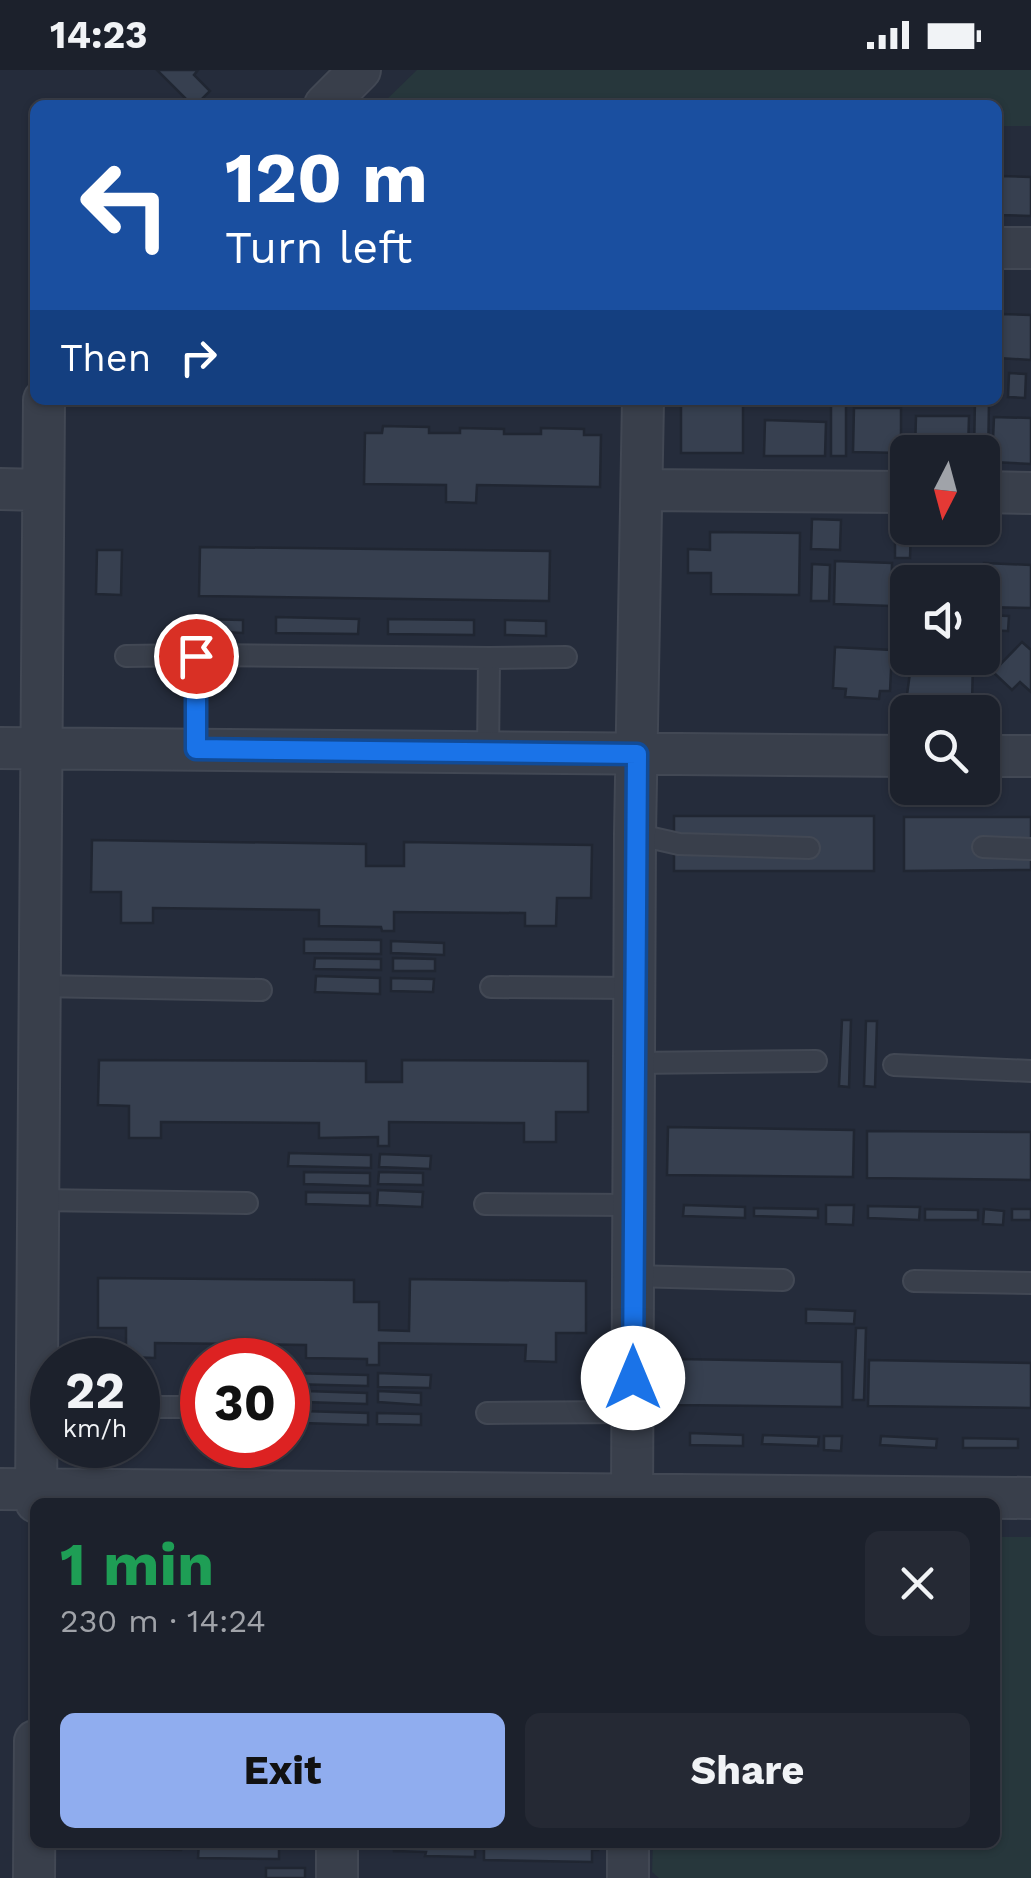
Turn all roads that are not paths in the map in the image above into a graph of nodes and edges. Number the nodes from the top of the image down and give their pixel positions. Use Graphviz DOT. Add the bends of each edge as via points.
graph roads {
  1 [pos="360,70"];
  2 [pos="330,100"];
  3 [pos="1002,248"];
  4 [pos="1031,248"];
  5 [pos="44,405"];
  6 [pos="643,405"];
  7 [pos="0,489"];
  8 [pos="42,490"];
  9 [pos="642,490"];
  10 [pos="890,492"];
  11 [pos="1000,492"];
  12 [pos="1031,493"];
  13 [pos="126,656"];
  14 [pos="196,656"];
  15 [pos="489,658"];
  16 [pos="566,658"];
  17 [pos="0,748"];
  18 [pos="40,748"];
  19 [pos="196,749"];
  20 [pos="488,752"];
  21 [pos="637,754"];
  22 [pos="890,756"];
  23 [pos="1000,756"];
  24 [pos="1031,756"];
  25 [pos="635,834"];
  26 [pos="983,847"];
  27 [pos="809,848"];
  28 [pos="1031,848"];
  29 [pos="39,986"];
  30 [pos="491,987"];
  31 [pos="634,988"];
  32 [pos="261,990"];
  33 [pos="816,1061"];
  34 [pos="634,1063"];
  35 [pos="894,1065"];
  36 [pos="1031,1070"];
  37 [pos="38,1200"];
  38 [pos="247,1203"];
  39 [pos="485,1204"];
  40 [pos="634,1205"];
  41 [pos="633,1276"];
  42 [pos="783,1280"];
  43 [pos="914,1281"];
  44 [pos="1031,1283"];
  45 [pos="42,1338"];
  46 [pos="633,1412"];
  47 [pos="487,1413"];
  48 [pos="30,1468"];
  49 [pos="24,1494"];
  50 [pos="342,1496"];
  51 [pos="535,1498"];
  52 [pos="632,1498"];
  53 [pos="1000,1498"];
  54 [pos="1031,1498"];
  55 [pos="34,1848"];
  56 [pos="337,1848"];
  57 [pos="628,1848"];
  58 [pos="34,1878"];
  59 [pos="337,1878"];
  60 [pos="628,1878"];
  1 -- 2 [label="street"];
  3 -- 4 [label="street"];
  5 -- 8 [label="street"];
  6 -- 9 [label="street"];
  7 -- 8 [label="street"];
  8 -- 18 [label="street"];
  9 -- 10 [label="street"];
  9 -- 21 [label="street"];
  11 -- 12 [label="street"];
  13 -- 14 [label="lane"];
  14 -- 15 [label="lane"];
  14 -- 19 [label="lane"];
  15 -- 16 [label="lane"];
  15 -- 20 [label="lane"];
  17 -- 18 [label="street"];
  18 -- 19 [label="street"];
  18 -- 29 [label="street"];
  19 -- 20 [label="street"];
  20 -- 21 [label="street"];
  21 -- 22 [label="street"];
  21 -- 25 [label="street"];
  23 -- 24 [label="street"];
  25 -- 27 [label="lane" via="679,844"];
  25 -- 31 [label="street"];
  26 -- 28 [label="lane"];
  29 -- 32 [label="lane"];
  29 -- 37 [label="street"];
  30 -- 31 [label="lane"];
  31 -- 34 [label="street"];
  33 -- 34 [label="lane"];
  34 -- 40 [label="street"];
  35 -- 36 [label="lane"];
  37 -- 38 [label="lane"];
  37 -- 45 [label="street"];
  39 -- 40 [label="lane"];
  40 -- 41 [label="street"];
  41 -- 42 [label="lane"];
  41 -- 46 [label="street"];
  43 -- 44 [label="lane"];
  46 -- 47 [label="lane"];
  46 -- 52 [label="street"];
  48 -- 49 [label="street"];
  49 -- 50 [label="street"];
  50 -- 51 [label="street"];
  53 -- 54 [label="street"];
  55 -- 58 [label="street"];
  56 -- 59 [label="street"];
  57 -- 60 [label="street"];
}
